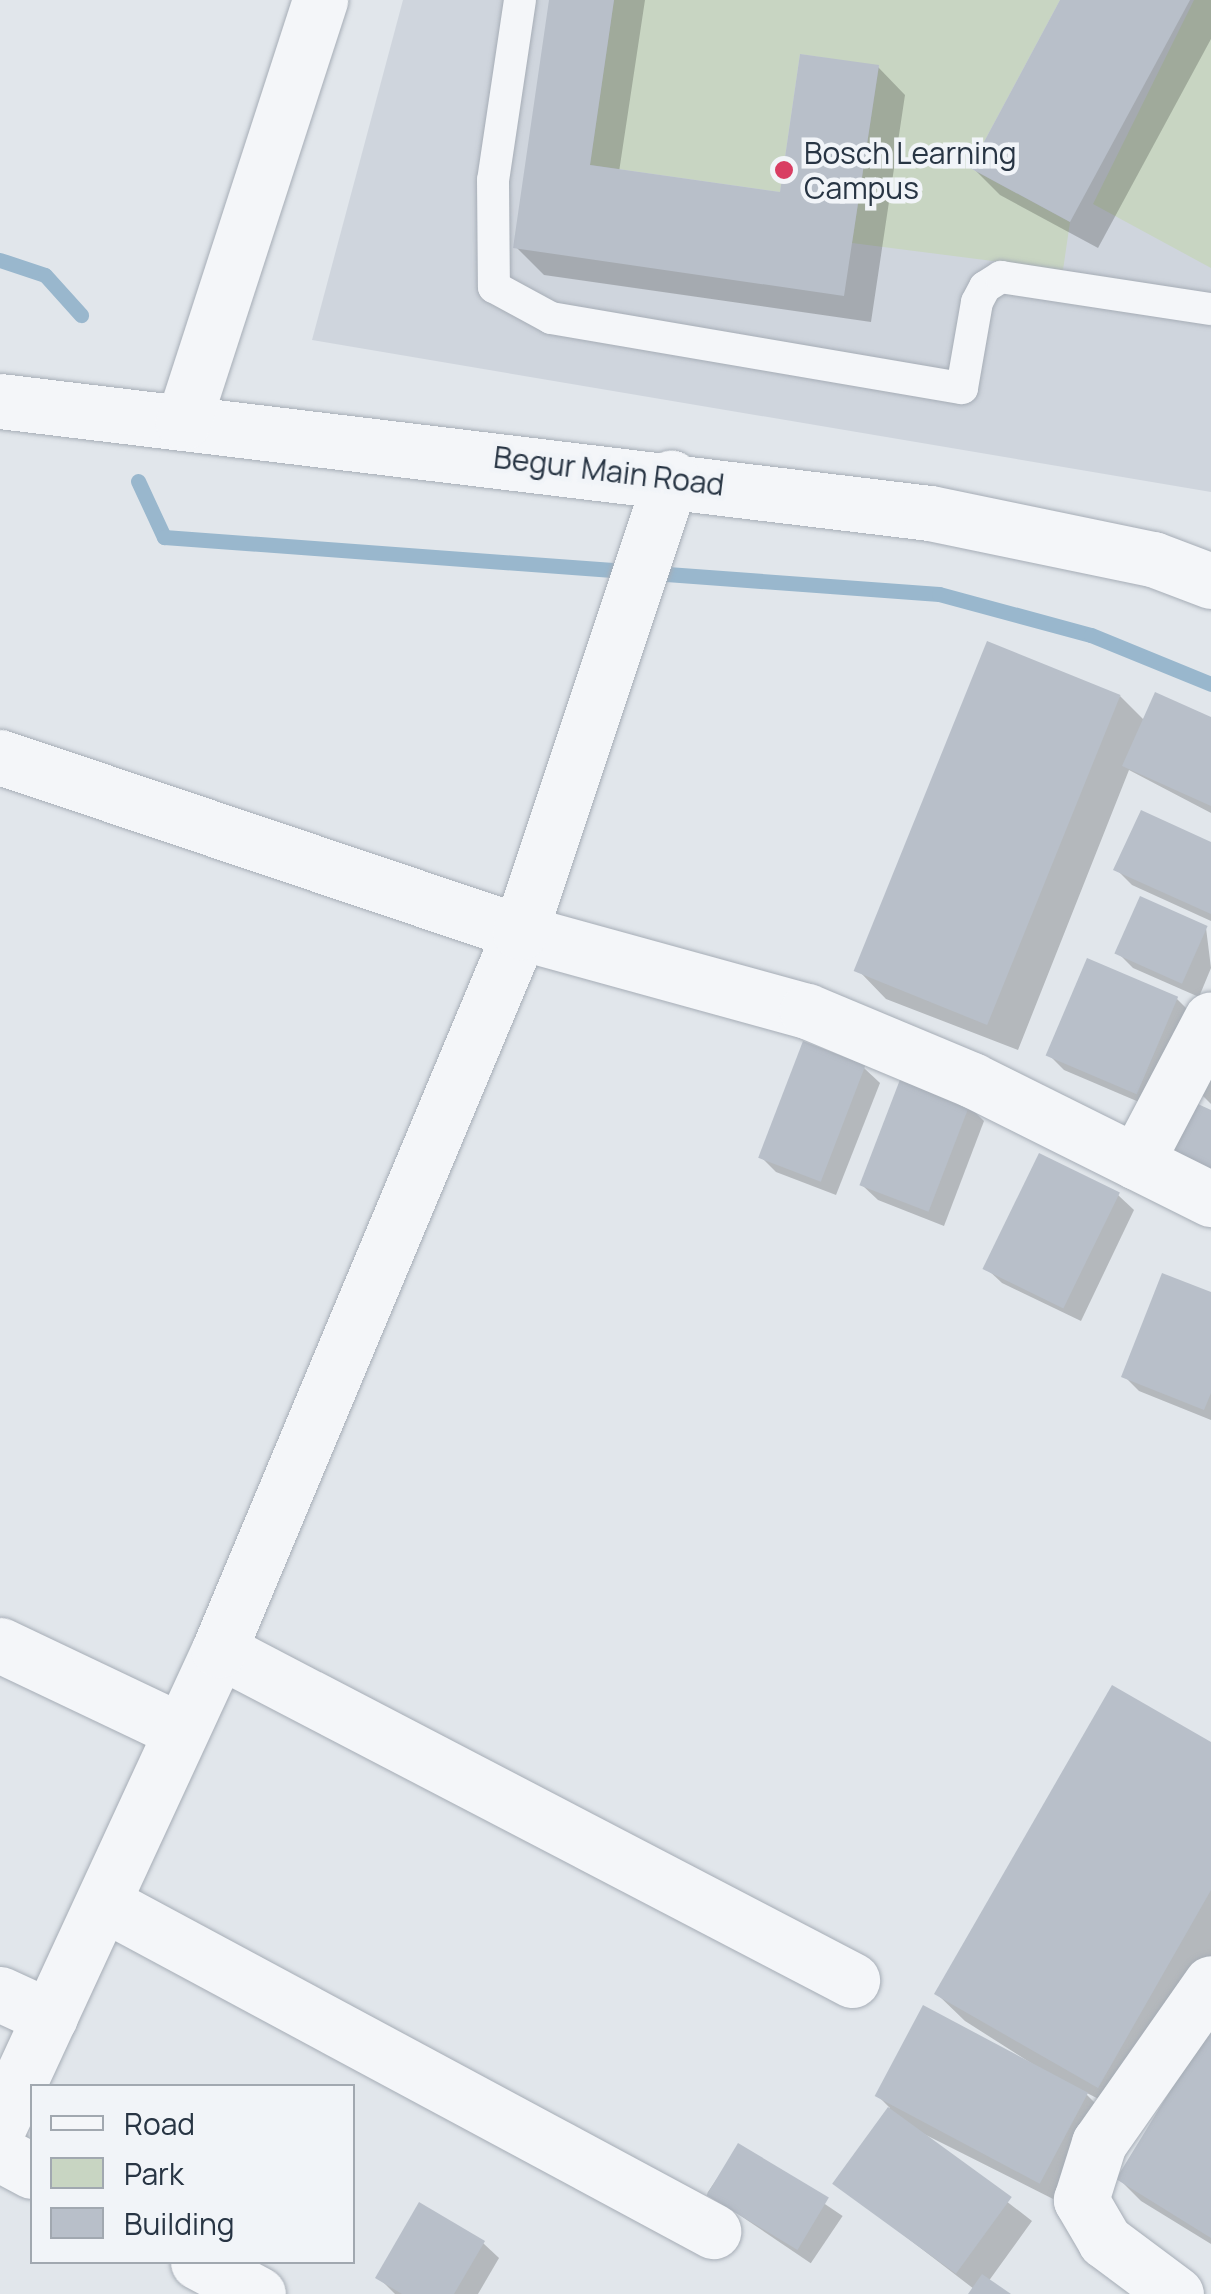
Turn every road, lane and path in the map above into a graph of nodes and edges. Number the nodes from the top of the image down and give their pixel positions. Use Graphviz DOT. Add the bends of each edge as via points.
graph roads {
  1 [pos="320,0"];
  2 [pos="520,0"];
  3 [pos="1211,310"];
  4 [pos="0,401"];
  5 [pos="182,422"];
  6 [pos="672,477"];
  7 [pos="1211,581"];
  8 [pos="0,757"];
  9 [pos="520,932"];
  10 [pos="1211,1019"];
  11 [pos="1136,1162"];
  12 [pos="1211,1199"];
  13 [pos="0,1646"];
  14 [pos="219,1650"];
  15 [pos="181,1731"];
  16 [pos="102,1903"];
  17 [pos="852,1980"];
  18 [pos="1211,1983"];
  19 [pos="0,1994"];
  20 [pos="50,2017"];
  21 [pos="0,2124"];
  22 [pos="0,2154"];
  23 [pos="30,2170"];
  24 [pos="713,2232"];
  25 [pos="202,2264"];
  26 [pos="1161,2289"];
  27 [pos="258,2294"];
  1 -- 5 [label="street"];
  2 -- 3 [label="lane" via="493,180 494,287 551,318 962,388 978,302 985,287 1002,278"];
  4 -- 5 [label="street, Begur Main Road"];
  5 -- 6 [label="street, Begur Main Road"];
  6 -- 7 [label="street, Begur Main Road" via="930,513 1153,559"];
  6 -- 9 [label="street"];
  8 -- 9 [label="street"];
  9 -- 11 [label="street" via="807,1011 972,1080"];
  9 -- 14 [label="street"];
  10 -- 11 [label="street"];
  11 -- 12 [label="street"];
  13 -- 15 [label="street"];
  14 -- 15 [label="street"];
  14 -- 17 [label="street"];
  15 -- 16 [label="street"];
  16 -- 20 [label="street"];
  16 -- 24 [label="street"];
  18 -- 26 [label="street" via="1099,2143 1081,2200 1105,2240"];
  19 -- 20 [label="street"];
  20 -- 21 [label="street"];
  22 -- 23 [label="street"];
  25 -- 27 [label="street"];
}
